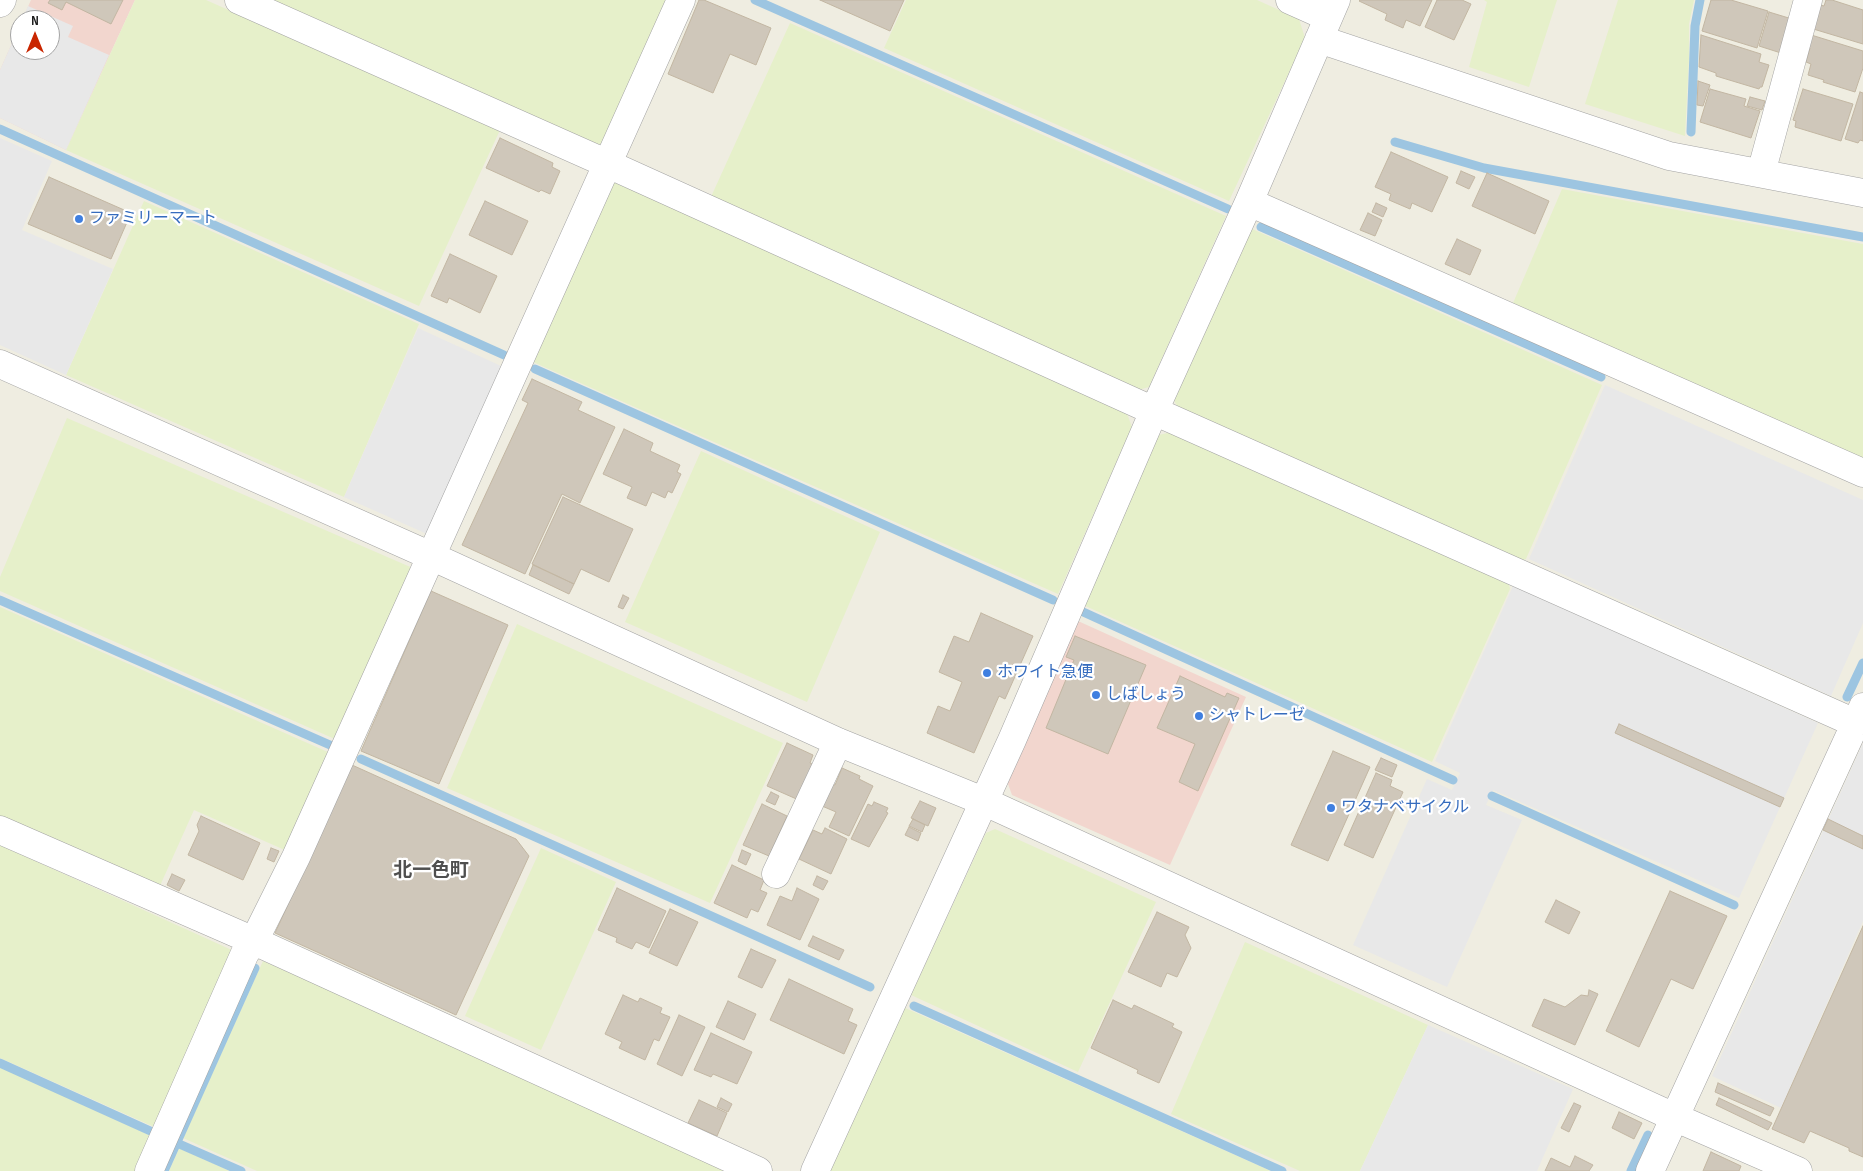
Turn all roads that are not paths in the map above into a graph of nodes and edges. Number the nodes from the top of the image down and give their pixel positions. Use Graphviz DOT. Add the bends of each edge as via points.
graph roads {
  1 [pos="239,0"];
  2 [pos="681,0"];
  3 [pos="1290,0"];
  4 [pos="1808,0"];
  5 [pos="1328,19"];
  6 [pos="608,164"];
  7 [pos="1761,173"];
  8 [pos="1863,193"];
  9 [pos="1249,202"];
  10 [pos="0,364"];
  11 [pos="1154,411"];
  12 [pos="1863,473"];
  13 [pos="431,556"];
  14 [pos="1859,715"];
  15 [pos="838,742"];
  16 [pos="983,802"];
  17 [pos="0,830"];
  18 [pos="776,874"];
  19 [pos="254,942"];
  20 [pos="1674,1117"];
  21 [pos="149,1171"];
  22 [pos="758,1171"];
  23 [pos="815,1171"];
  24 [pos="1650,1171"];
  25 [pos="1798,1171"];
  1 -- 6 [label="street"];
  2 -- 6 [label="street"];
  3 -- 5 [label="street"];
  4 -- 7 [label="street"];
  5 -- 7 [label="street" via="1669,156"];
  5 -- 9 [label="street"];
  6 -- 11 [label="street"];
  6 -- 13 [label="street"];
  7 -- 8 [label="street"];
  9 -- 11 [label="street"];
  9 -- 12 [label="street"];
  10 -- 13 [label="street"];
  11 -- 14 [label="street"];
  11 -- 16 [label="street"];
  13 -- 15 [label="street"];
  13 -- 19 [label="street" via="296,857"];
  14 -- 20 [label="street"];
  15 -- 16 [label="street"];
  15 -- 18 [label="street"];
  16 -- 20 [label="street"];
  16 -- 23 [label="street"];
  17 -- 19 [label="street"];
  19 -- 21 [label="street" via="245,953"];
  19 -- 22 [label="street"];
  20 -- 24 [label="street"];
  20 -- 25 [label="street"];
}
